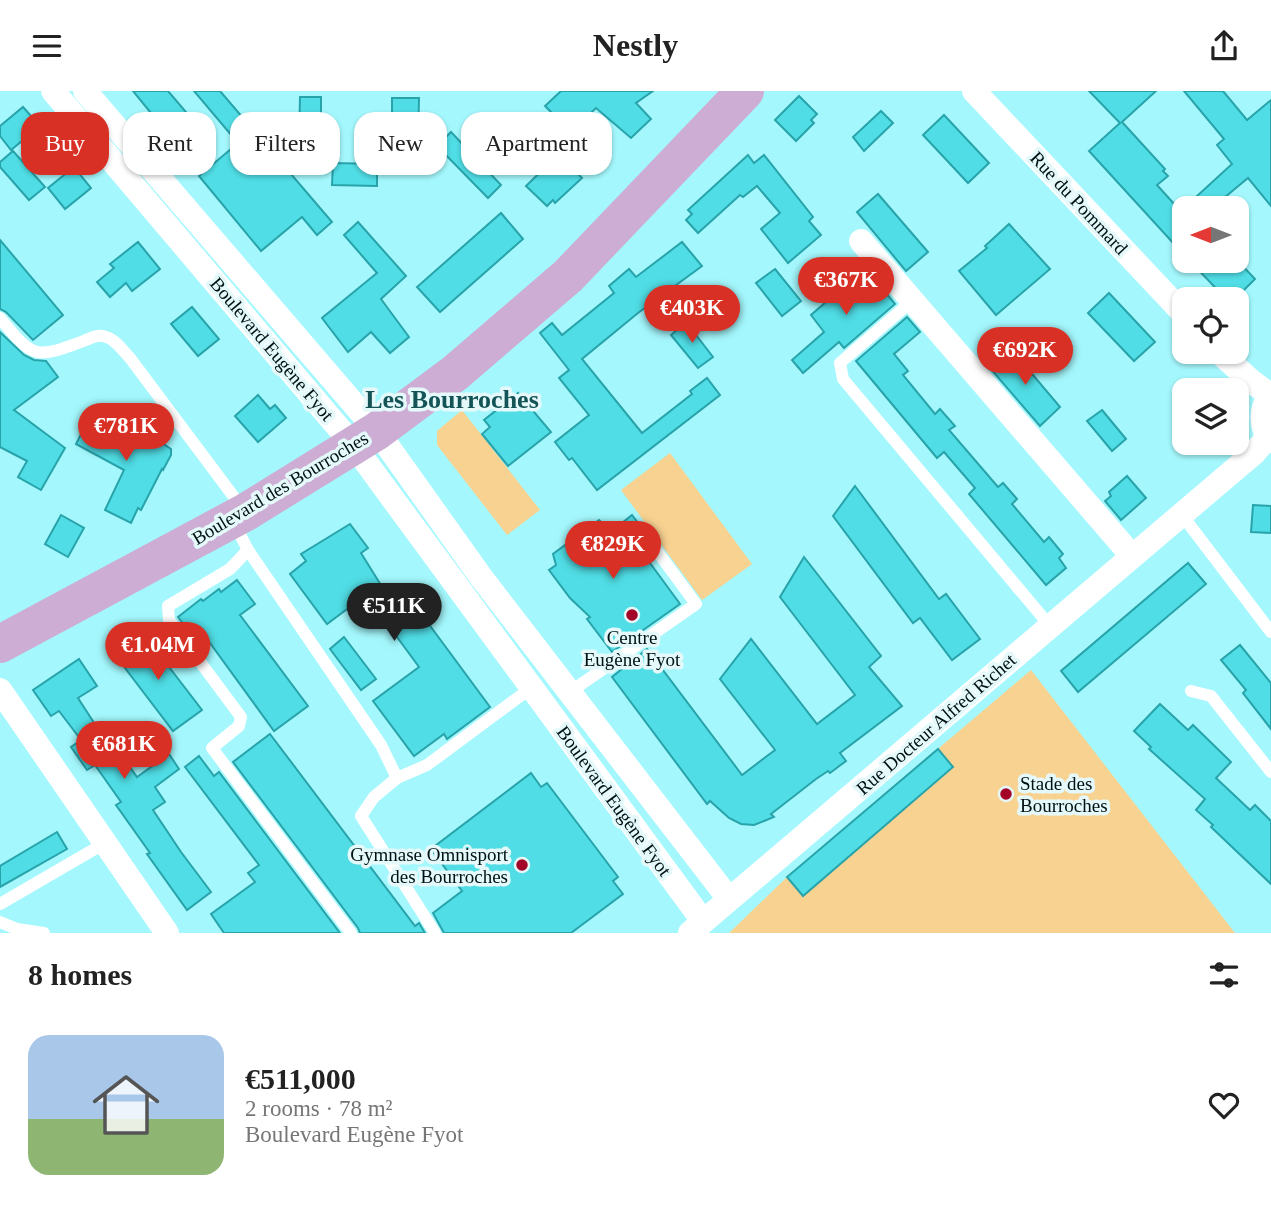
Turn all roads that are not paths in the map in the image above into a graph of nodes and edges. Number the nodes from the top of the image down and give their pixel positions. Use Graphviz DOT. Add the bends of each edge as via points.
graph roads {
  1 [pos="53,91"];
  2 [pos="85,91"];
  3 [pos="745,91"];
  4 [pos="974,91"];
  5 [pos="861,241"];
  6 [pos="914,300"];
  7 [pos="1172,301"];
  8 [pos="0,318"];
  9 [pos="1232,364"];
  10 [pos="1270,394"];
  11 [pos="365,439"];
  12 [pos="1269,439"];
  13 [pos="1182,515"];
  14 [pos="242,527"];
  15 [pos="647,555"];
  16 [pos="1132,556"];
  17 [pos="1051,626"];
  18 [pos="1271,632"];
  19 [pos="0,644"];
  20 [pos="531,688"];
  21 [pos="0,690"];
  22 [pos="1191,691"];
  23 [pos="570,692"];
  24 [pos="1271,772"];
  25 [pos="397,778"];
  26 [pos="104,843"];
  27 [pos="729,899"];
  28 [pos="0,904"];
  29 [pos="0,922"];
  30 [pos="696,927"];
  31 [pos="44,933"];
  32 [pos="167,933"];
  33 [pos="351,933"];
  34 [pos="435,933"];
  1 -- 11 [label="street, Boulevard Eugène Fyot"];
  2 -- 11 [label="street, Boulevard Eugène Fyot"];
  3 -- 11 [label="main road, Boulevard des Bourroches" via="568,276 455,373"];
  4 -- 7 [label="street, Rue du Pommard"];
  5 -- 6 [label="street"];
  6 -- 16 [label="street"];
  6 -- 17 [label="lane" via="840,363 844,379"];
  8 -- 14 [label="lane" via="22,345 39,353 49,354 97,335 109,337 130,358"];
  9 -- 10 [label="street"];
  10 -- 12 [label="street" via="1262,416"];
  11 -- 14 [label="main road, Boulevard des Bourroches"];
  11 -- 20 [label="street, Boulevard Eugène Fyot"];
  11 -- 23 [label="street, Boulevard Eugène Fyot"];
  12 -- 13 [label="street, Rue Docteur Alfred Richet"];
  13 -- 16 [label="street, Rue Docteur Alfred Richet"];
  13 -- 18 [label="lane"];
  14 -- 19 [label="main road, Boulevard des Bourroches"];
  14 -- 25 [label="lane" via="382,745"];
  14 -- 33 [label="lane" via="230,569 168,606 169,620 241,717 239,726 212,748"];
  15 -- 23 [label="lane" via="657,551 696,604"];
  16 -- 17 [label="street, Rue Docteur Alfred Richet"];
  17 -- 27 [label="street, Rue Docteur Alfred Richet"];
  20 -- 25 [label="lane" via="427,765"];
  20 -- 30 [label="street, Boulevard Eugène Fyot"];
  21 -- 26 [label="street"];
  22 -- 24 [label="lane" via="1211,696"];
  23 -- 27 [label="street, Boulevard Eugène Fyot"];
  25 -- 34 [label="lane" via="374,797 361,816"];
  26 -- 28 [label="lane"];
  26 -- 32 [label="street"];
  27 -- 30 [label="street, Rue Docteur Alfred Richet"];
  29 -- 31 [label="lane"];
}
